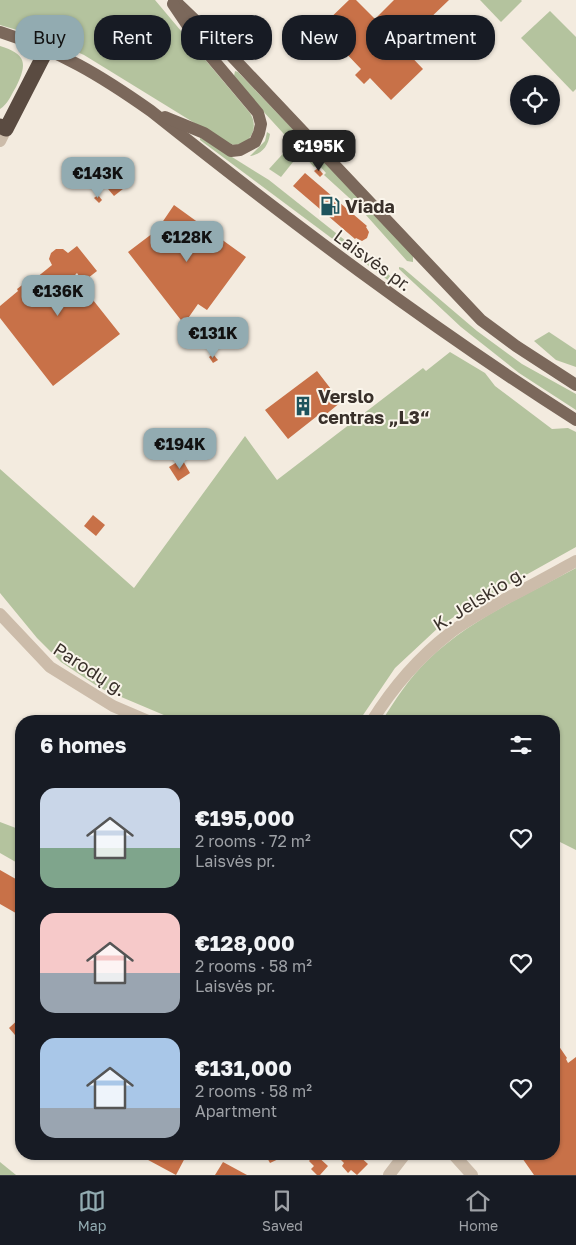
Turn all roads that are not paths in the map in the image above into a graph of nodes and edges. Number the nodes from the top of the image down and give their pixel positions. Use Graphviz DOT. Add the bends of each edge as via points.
graph roads {
  1 [pos="172,0"];
  2 [pos="0,32"];
  3 [pos="15,37"];
  4 [pos="41,60"];
  5 [pos="70,60"];
  6 [pos="151,111"];
  7 [pos="2,132"];
  8 [pos="576,385"];
  9 [pos="576,420"];
  10 [pos="576,561"];
  11 [pos="0,614"];
  12 [pos="134,715"];
  13 [pos="376,715"];
  14 [pos="400,1160"];
  15 [pos="458,1160"];
  16 [pos="389,1175"];
  17 [pos="472,1175"];
  1 -- 6 [label="main road" via="200,44 258,113 261,124 255,142 231,151 204,134"];
  1 -- 8 [label="main road, Laisvės pr." via="223,47 482,320"];
  2 -- 3 [label="main road, Laisvės pr."];
  4 -- 7 [label="highway"];
  5 -- 6 [label="main road, Laisvės pr."];
  6 -- 9 [label="main road, Laisvės pr." via="444,333"];
  10 -- 13 [label="street, K. Jelskio g." via="451,632 406,673"];
  11 -- 12 [label="street, Parodų g." via="50,666 113,706"];
  14 -- 16 [label="street"];
  15 -- 17 [label="street"];
}
